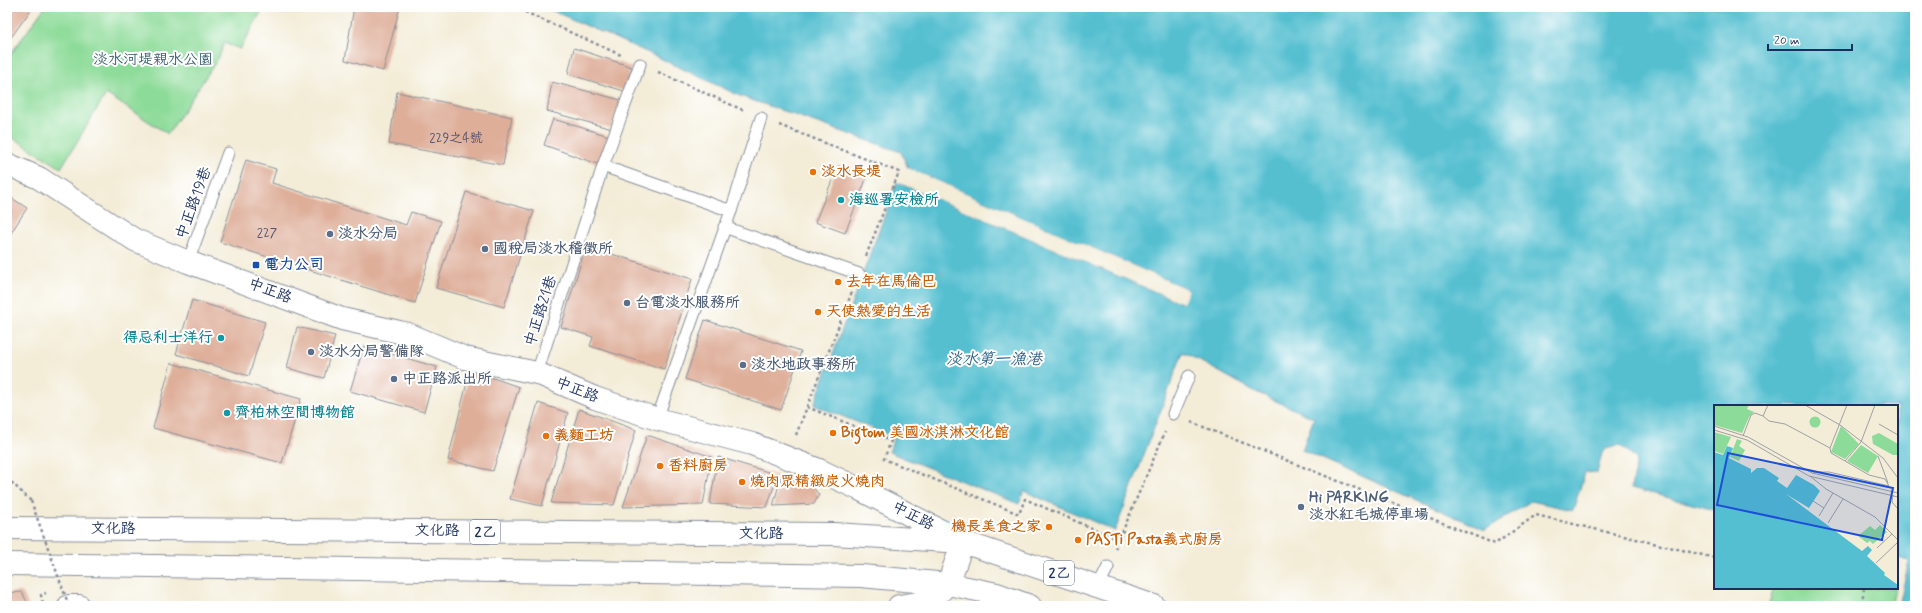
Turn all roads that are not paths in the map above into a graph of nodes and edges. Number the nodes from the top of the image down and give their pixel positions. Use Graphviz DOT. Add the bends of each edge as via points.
graph roads {
  1 [pos="640,64"];
  2 [pos="761,118"];
  3 [pos="228,153"];
  4 [pos="7,164"];
  5 [pos="603,166"];
  6 [pos="731,211"];
  7 [pos="724,227"];
  8 [pos="188,262"];
  9 [pos="859,274"];
  10 [pos="537,373"];
  11 [pos="1188,376"];
  12 [pos="1172,414"];
  13 [pos="657,419"];
  14 [pos="7,528"];
  15 [pos="963,542"];
  16 [pos="7,564"];
  17 [pos="1108,567"];
  18 [pos="948,584"];
  19 [pos="1098,588"];
  20 [pos="69,606"];
  21 [pos="79,606"];
  22 [pos="899,606"];
  23 [pos="1030,606"];
  24 [pos="1154,606"];
  1 -- 5 [label="lane, 中正路21巷"];
  2 -- 6 [label="lane"];
  3 -- 8 [label="lane, 中正路19巷"];
  4 -- 8 [label="main road, 中正路" via="39,178 134,240"];
  5 -- 6 [label="lane"];
  5 -- 10 [label="lane, 中正路21巷"];
  6 -- 7 [label="lane"];
  7 -- 9 [label="lane"];
  7 -- 13 [label="lane"];
  8 -- 10 [label="main road, 中正路" via="342,318 408,334 465,358"];
  10 -- 13 [label="main road, 中正路" via="595,398"];
  11 -- 12 [label="lane"];
  13 -- 15 [label="main road, 中正路" via="752,444 813,468"];
  14 -- 15 [label="main road, 文化路 / 2乙" via="834,534"];
  15 -- 18 [label="main road"];
  15 -- 19 [label="main road, 中正路 / 2乙"];
  16 -- 18 [label="main road" via="861,576"];
  17 -- 19 [label="lane"];
  18 -- 22 [label="main road" via="930,600"];
  18 -- 23 [label="main road" via="998,594"];
  19 -- 24 [label="main road, 中正路 / 2乙"];
  20 -- 21 [label="main road"];
}
